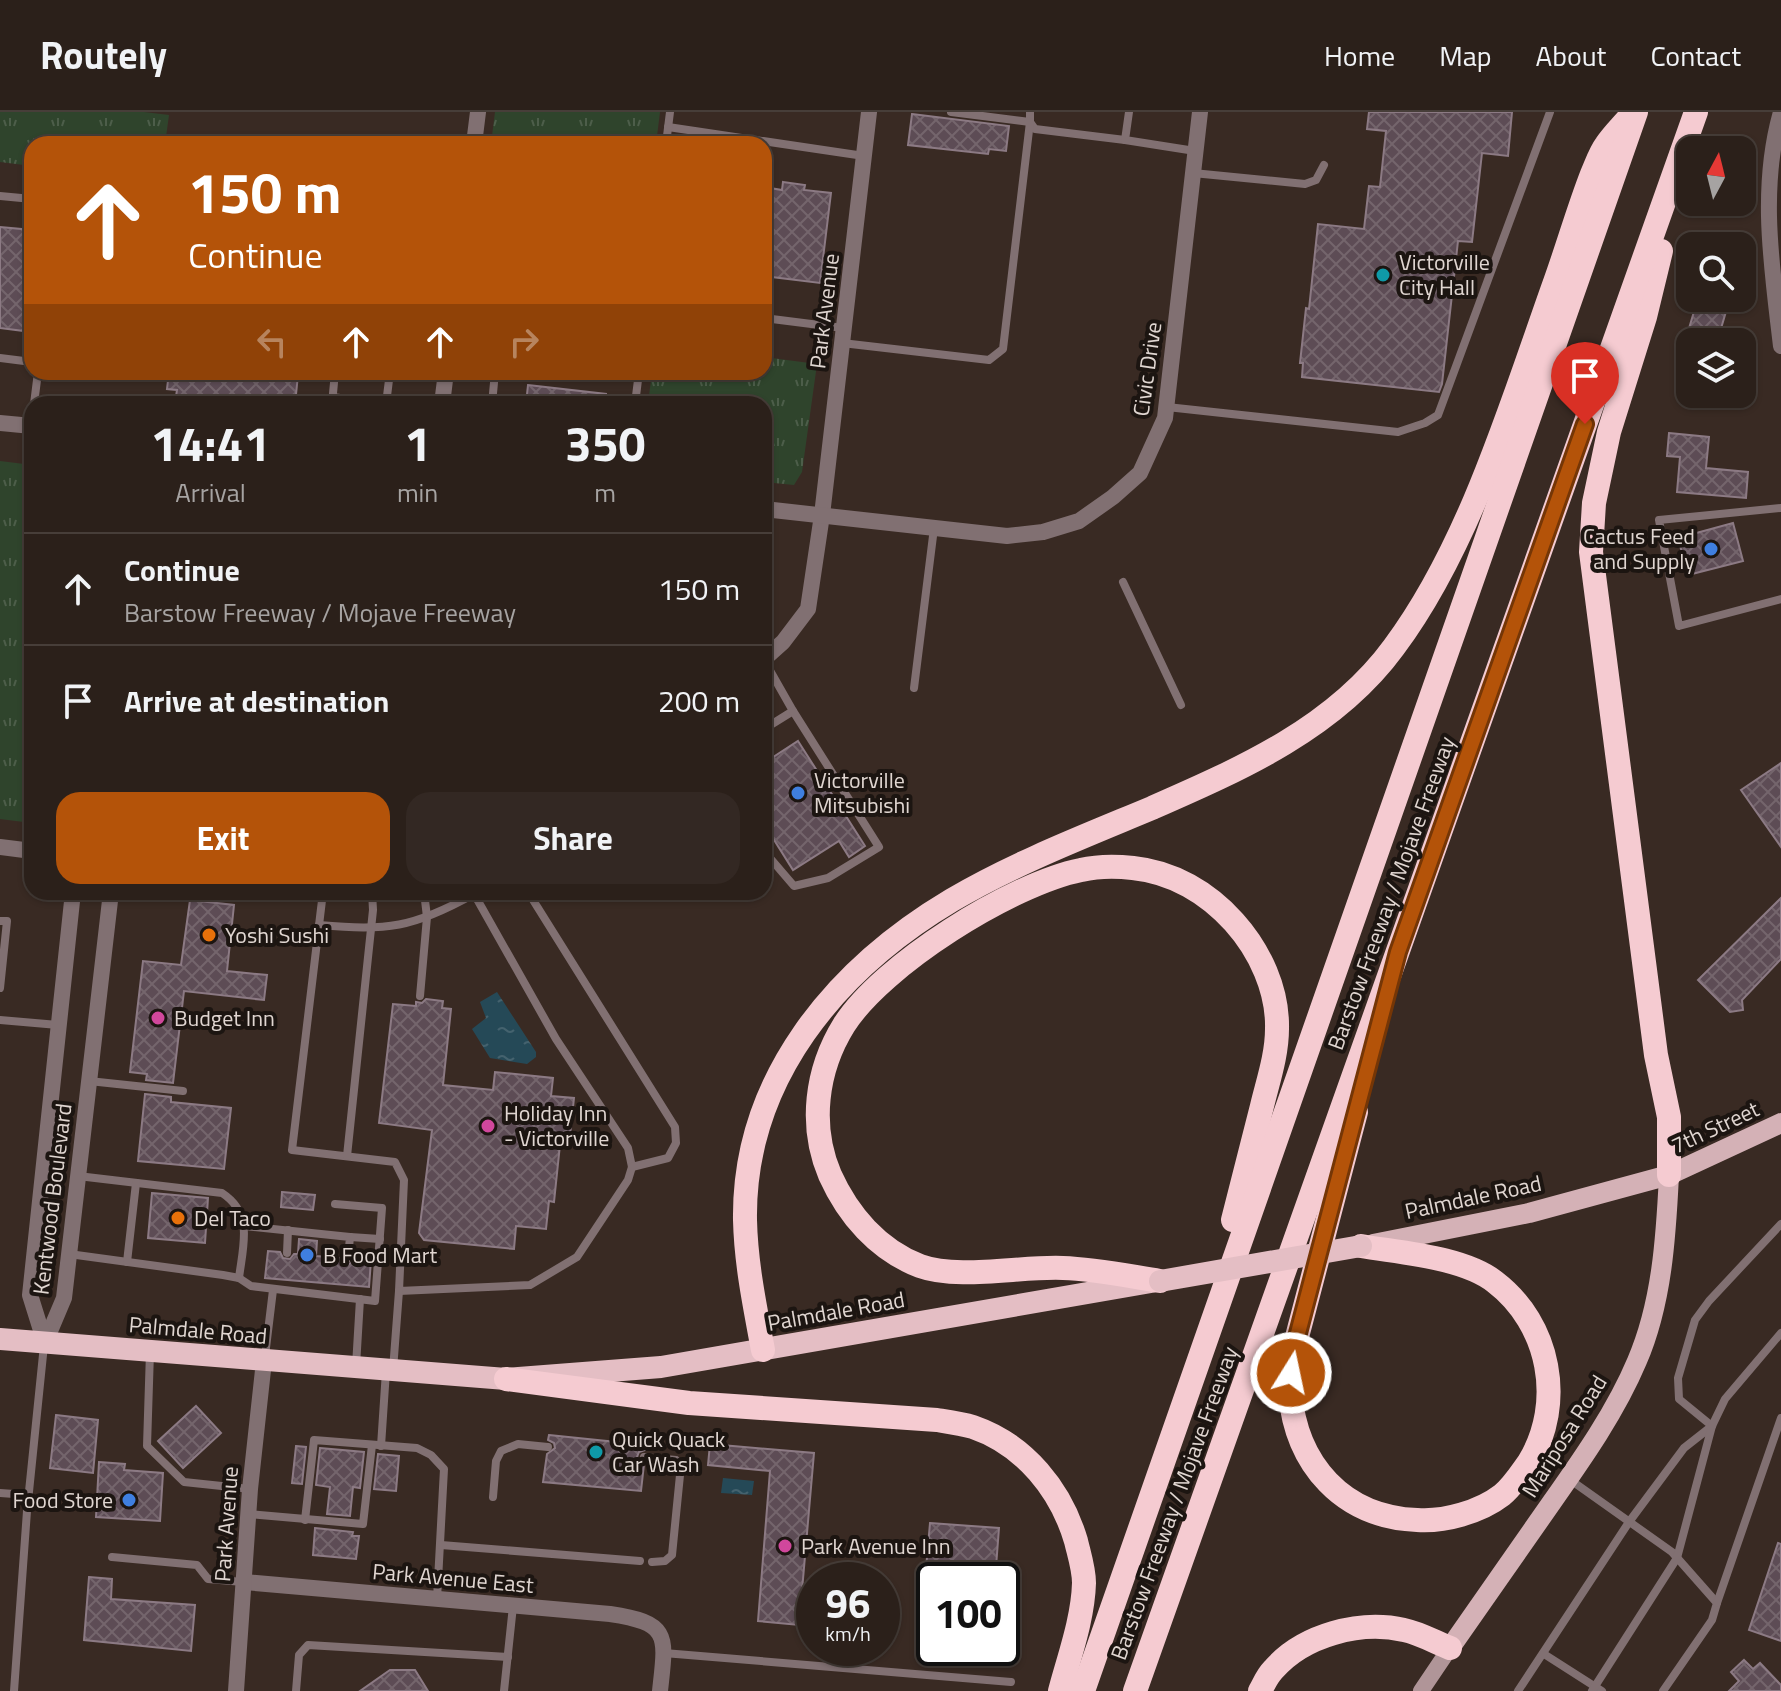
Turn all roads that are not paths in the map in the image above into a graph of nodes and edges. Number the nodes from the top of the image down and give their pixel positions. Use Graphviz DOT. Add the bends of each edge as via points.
graph roads {
  1 [pos="478,112"];
  2 [pos="670,112"];
  3 [pos="869,112"];
  4 [pos="951,112"];
  5 [pos="1129,112"];
  6 [pos="1200,112"];
  7 [pos="1550,112"];
  8 [pos="1635,112"];
  9 [pos="1781,112"];
  10 [pos="1030,117"];
  11 [pos="1692,122"];
  12 [pos="668,127"];
  13 [pos="475,136"];
  14 [pos="667,136"];
  15 [pos="729,136"];
  16 [pos="1125,140"];
  17 [pos="772,142"];
  18 [pos="1195,151"];
  19 [pos="864,156"];
  20 [pos="1324,165"];
  21 [pos="1192,173"];
  22 [pos="0,196"];
  23 [pos="24,198"];
  24 [pos="772,320"];
  25 [pos="843,335"];
  26 [pos="1781,346"];
  27 [pos="0,358"];
  28 [pos="24,361"];
  29 [pos="1166,407"];
  30 [pos="0,423"];
  31 [pos="24,425"];
  32 [pos="1781,508"];
  33 [pos="772,510"];
  34 [pos="822,515"];
  35 [pos="934,528"];
  36 [pos="1123,582"];
  37 [pos="1781,599"];
  38 [pos="772,652"];
  39 [pos="772,673"];
  40 [pos="914,688"];
  41 [pos="1181,705"];
  42 [pos="793,711"];
  43 [pos="772,724"];
  44 [pos="0,847"];
  45 [pos="24,850"];
  46 [pos="772,860"];
  47 [pos="72,900"];
  48 [pos="110,900"];
  49 [pos="322,900"];
  50 [pos="372,900"];
  51 [pos="425,900"];
  52 [pos="460,900"];
  53 [pos="478,900"];
  54 [pos="533,900"];
  55 [pos="427,917"];
  56 [pos="0,921"];
  57 [pos="319,925"];
  58 [pos="371,929"];
  59 [pos="1398,952"];
  60 [pos="0,988"];
  61 [pos="420,996"];
  62 [pos="0,1020"];
  63 [pos="58,1025"];
  64 [pos="89,1081"];
  65 [pos="183,1091"];
  66 [pos="1781,1123"];
  67 [pos="347,1156"];
  68 [pos="632,1167"];
  69 [pos="1669,1175"];
  70 [pos="78,1176"];
  71 [pos="136,1183"];
  72 [pos="335,1204"];
  73 [pos="1781,1224"];
  74 [pos="245,1226"];
  75 [pos="288,1230"];
  76 [pos="350,1237"];
  77 [pos="380,1239"];
  78 [pos="1361,1246"];
  79 [pos="287,1253"];
  80 [pos="69,1254"];
  81 [pos="348,1258"];
  82 [pos="127,1262"];
  83 [pos="239,1278"];
  84 [pos="286,1279"];
  85 [pos="1160,1281"];
  86 [pos="346,1285"];
  87 [pos="273,1290"];
  88 [pos="285,1291"];
  89 [pos="399,1291"];
  90 [pos="344,1298"];
  91 [pos="360,1299"];
  92 [pos="1781,1333"];
  93 [pos="0,1339"];
  94 [pos="45,1343"];
  95 [pos="763,1350"];
  96 [pos="150,1351"];
  97 [pos="264,1361"];
  98 [pos="356,1368"];
  99 [pos="1194,1369"];
  100 [pos="390,1371"];
  101 [pos="506,1379"];
  102 [pos="1781,1418"];
  103 [pos="1712,1426"];
  104 [pos="376,1445"];
  105 [pos="548,1447"];
  106 [pos="644,1457"];
  107 [pos="1568,1478"];
  108 [pos="250,1489"];
  109 [pos="0,1493"];
  110 [pos="28,1495"];
  111 [pos="493,1497"];
  112 [pos="249,1514"];
  113 [pos="305,1520"];
  114 [pos="1629,1522"];
  115 [pos="441,1545"];
  116 [pos="112,1557"];
  117 [pos="1677,1558"];
  118 [pos="640,1561"];
  119 [pos="652,1562"];
  120 [pos="244,1582"];
  121 [pos="437,1599"];
  122 [pos="1717,1603"];
  123 [pos="513,1606"];
  124 [pos="1450,1648"];
  125 [pos="664,1653"];
  126 [pos="1544,1654"];
  127 [pos="508,1657"];
  128 [pos="1011,1682"];
  129 [pos="1596,1689"];
  130 [pos="14,1691"];
  131 [pos="236,1691"];
  132 [pos="296,1691"];
  133 [pos="504,1691"];
  134 [pos="660,1691"];
  135 [pos="1060,1691"];
  136 [pos="1083,1691"];
  137 [pos="1135,1691"];
  138 [pos="1260,1691"];
  139 [pos="1421,1691"];
  140 [pos="1518,1691"];
  141 [pos="1663,1691"];
  1 -- 13 [label="street"];
  2 -- 12 [label="lane"];
  3 -- 19 [label="street, Park Avenue"];
  4 -- 10 [label="lane"];
  5 -- 16 [label="lane"];
  6 -- 18 [label="street, Civic Drive"];
  7 -- 29 [label="lane" via="1438,415 1398,432"];
  8 -- 95 [label="highway" via="1603,148 1458,535 1421,609 1369,677 1274,751 1002,874 933,912 861,968 797,1042 765,1104 746,1201 746,1250"];
  8 -- 99 [label="highway, Barstow Freeway / Mojave Freeway"];
  9 -- 26 [label="street" via="1768,197"];
  10 -- 16 [label="lane" via="1035,129"];
  10 -- 25 [label="lane" via="1003,349 989,360"];
  11 -- 59 [label="highway, Barstow Freeway / Mojave Freeway"];
  11 -- 69 [label="highway" via="1645,317 1609,432 1594,503 1591,552 1656,1055 1669,1117"];
  12 -- 14 [label="lane"];
  12 -- 15 [label="lane"];
  16 -- 18 [label="lane"];
  17 -- 19 [label="lane"];
  18 -- 21 [label="street, Civic Drive"];
  19 -- 25 [label="street, Park Avenue"];
  20 -- 21 [label="lane" via="1316,180 1305,184"];
  21 -- 29 [label="street, Civic Drive"];
  22 -- 23 [label="lane"];
  24 -- 25 [label="lane"];
  25 -- 34 [label="street, Park Avenue"];
  27 -- 28 [label="lane"];
  29 -- 35 [label="street, Civic Drive" via="1140,473 1079,521 1007,536"];
  30 -- 31 [label="street"];
  32 -- 37 [label="lane" via="1659,520 1679,626"];
  33 -- 34 [label="street, Civic Drive"];
  34 -- 35 [label="street, Civic Drive"];
  34 -- 38 [label="street, Park Avenue" via="808,609"];
  35 -- 40 [label="lane"];
  36 -- 41 [label="lane"];
  39 -- 42 [label="lane"];
  42 -- 43 [label="lane"];
  42 -- 46 [label="lane" via="879,847 828,878 794,886"];
  44 -- 45 [label="street"];
  47 -- 63 [label="street, Kentwood Boulevard"];
  48 -- 64 [label="street, Kentwood Boulevard"];
  49 -- 57 [label="lane"];
  50 -- 58 [label="lane"];
  51 -- 55 [label="lane"];
  52 -- 55 [label="lane"];
  53 -- 68 [label="lane" via="556,1039 628,1148"];
  54 -- 68 [label="lane" via="675,1127 676,1143 668,1158"];
  55 -- 58 [label="lane"];
  55 -- 61 [label="lane"];
  56 -- 60 [label="lane" via="7,921"];
  57 -- 58 [label="lane"];
  57 -- 67 [label="lane" via="292,1150"];
  58 -- 67 [label="lane"];
  59 -- 78 [label="highway" via="1292,1356 1290,1391 1298,1433 1312,1463 1335,1491 1363,1509 1395,1519 1434,1521 1475,1509 1502,1495 1538,1446 1550,1385 1533,1330 1517,1304 1470,1269"];
  59 -- 137 [label="highway, Barstow Freeway / Mojave Freeway"];
  62 -- 63 [label="lane"];
  63 -- 94 [label="street, Kentwood Boulevard" via="30,1295"];
  64 -- 65 [label="lane"];
  64 -- 70 [label="street, Kentwood Boulevard"];
  66 -- 69 [label="main road, 7th Street"];
  67 -- 89 [label="lane" via="395,1162 404,1180"];
  68 -- 89 [label="lane" via="577,1257 530,1285"];
  69 -- 78 [label="main road, Palmdale Road" via="1529,1213"];
  69 -- 107 [label="main road, Mariposa Road" via="1656,1299 1638,1360"];
  70 -- 71 [label="lane"];
  70 -- 80 [label="street, Kentwood Boulevard"];
  71 -- 74 [label="lane" via="222,1193 236,1203"];
  71 -- 82 [label="lane"];
  72 -- 77 [label="lane" via="382,1208"];
  73 -- 103 [label="lane" via="1695,1320 1677,1393"];
  74 -- 75 [label="lane"];
  74 -- 83 [label="lane"];
  75 -- 76 [label="lane"];
  75 -- 79 [label="lane"];
  76 -- 77 [label="lane"];
  76 -- 81 [label="lane"];
  77 -- 91 [label="lane" via="375,1301"];
  78 -- 85 [label="highway, Palmdale Road, bridge"];
  80 -- 82 [label="lane"];
  80 -- 94 [label="street, Kentwood Boulevard" via="64,1298"];
  82 -- 83 [label="lane"];
  83 -- 87 [label="lane"];
  84 -- 88 [label="lane"];
  85 -- 95 [label="highway, Palmdale Road"];
  85 -- 99 [label="highway" via="1064,1268 949,1271 920,1266 862,1226 837,1189 820,1148 822,1076 839,1035 863,1001 910,960 983,911 1029,887 1082,870 1145,869 1197,890 1240,929 1261,961 1274,996 1274,1059"];
  86 -- 90 [label="lane"];
  87 -- 88 [label="lane"];
  87 -- 97 [label="lane"];
  88 -- 90 [label="lane"];
  89 -- 100 [label="lane"];
  90 -- 91 [label="lane"];
  91 -- 98 [label="lane"];
  92 -- 103 [label="lane" via="1725,1399"];
  93 -- 94 [label="highway, Palmdale Road"];
  94 -- 96 [label="highway, Palmdale Road"];
  94 -- 110 [label="lane"];
  95 -- 101 [label="highway, Palmdale Road" via="661,1367"];
  96 -- 97 [label="highway, Palmdale Road"];
  96 -- 108 [label="lane" via="147,1446 184,1482"];
  97 -- 98 [label="highway, Palmdale Road"];
  97 -- 108 [label="street, Park Avenue"];
  98 -- 100 [label="highway, Palmdale Road"];
  99 -- 136 [label="highway, Barstow Freeway / Mojave Freeway"];
  100 -- 101 [label="highway, Palmdale Road"];
  100 -- 104 [label="lane"];
  101 -- 135 [label="highway" via="689,1403 937,1420 973,1427 1005,1443 1034,1463 1057,1497 1081,1560 1084,1583"];
  102 -- 122 [label="lane"];
  103 -- 114 [label="lane" via="1684,1448"];
  103 -- 117 [label="lane"];
  104 -- 113 [label="lane" via="363,1524"];
  104 -- 113 [label="lane" via="314,1440"];
  104 -- 115 [label="lane" via="417,1448 444,1469"];
  105 -- 111 [label="lane" via="518,1444 501,1451"];
  106 -- 119 [label="lane" via="681,1465 672,1555"];
  107 -- 114 [label="lane"];
  107 -- 124 [label="main road, Mariposa Road"];
  108 -- 112 [label="street, Park Avenue"];
  109 -- 110 [label="lane"];
  110 -- 130 [label="lane"];
  112 -- 113 [label="lane"];
  112 -- 120 [label="street, Park Avenue"];
  114 -- 117 [label="lane"];
  114 -- 126 [label="lane"];
  115 -- 118 [label="lane"];
  115 -- 121 [label="lane"];
  116 -- 120 [label="lane" via="197,1565 208,1579"];
  117 -- 122 [label="lane"];
  117 -- 129 [label="lane"];
  120 -- 121 [label="street, Park Avenue East"];
  120 -- 131 [label="street, Park Avenue"];
  121 -- 123 [label="street, Park Avenue East"];
  122 -- 141 [label="lane" via="1712,1620"];
  123 -- 125 [label="street, Park Avenue East" via="646,1621 663,1640"];
  123 -- 127 [label="lane"];
  124 -- 138 [label="highway" via="1405,1630 1363,1627 1300,1647 1272,1670"];
  124 -- 139 [label="main road, Mariposa Road"];
  125 -- 128 [label="lane"];
  125 -- 134 [label="street"];
  126 -- 129 [label="lane"];
  126 -- 140 [label="lane"];
  127 -- 132 [label="lane" via="308,1645 299,1655"];
  127 -- 133 [label="lane"];
}
